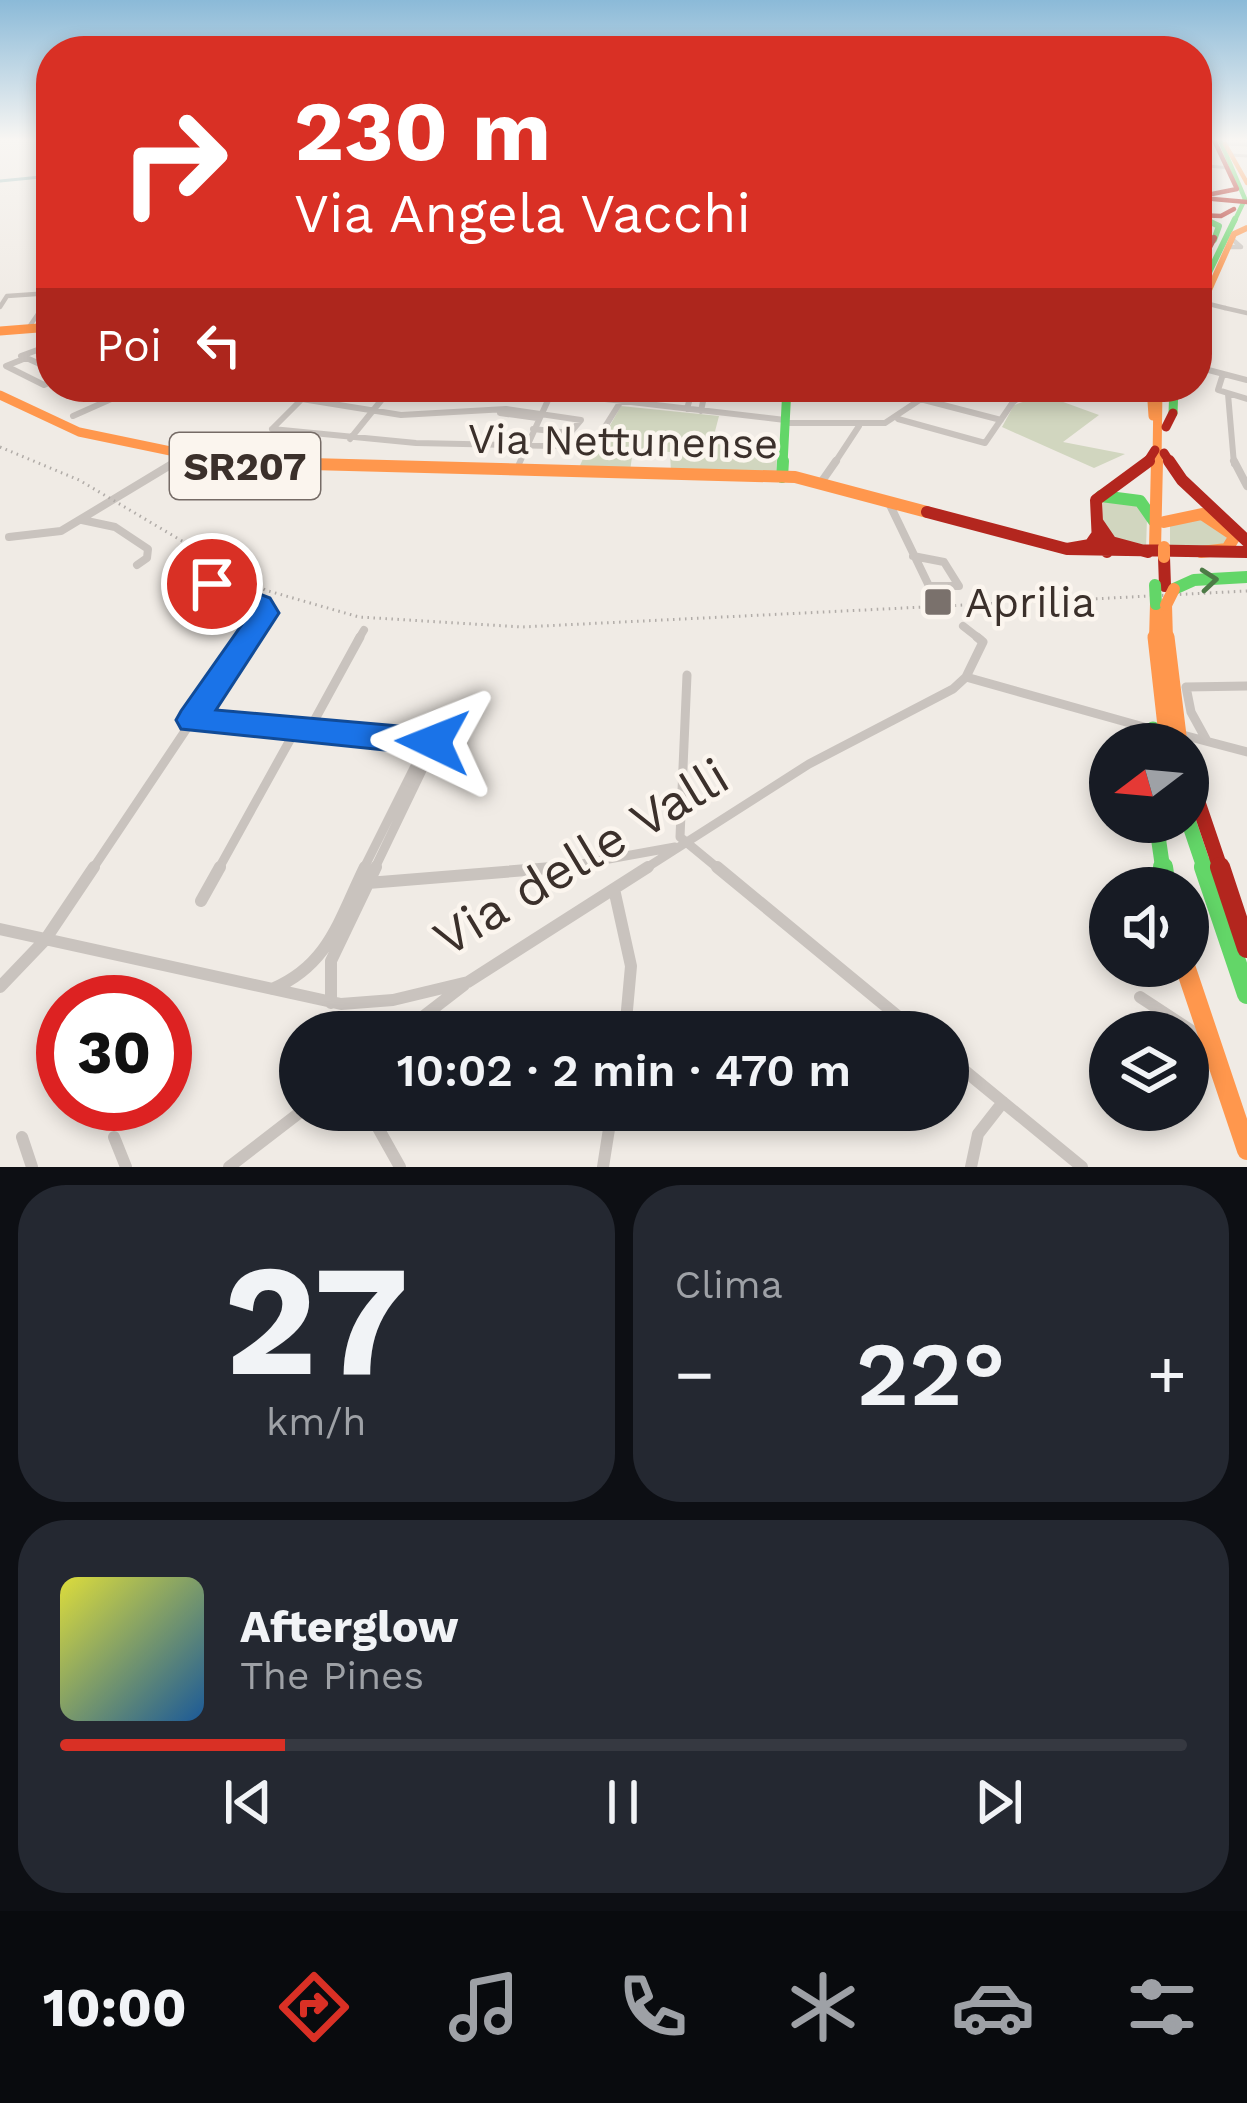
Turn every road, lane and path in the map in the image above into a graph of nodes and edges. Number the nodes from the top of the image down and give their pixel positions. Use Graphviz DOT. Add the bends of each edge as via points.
graph roads {
  1 [pos="1212,199"];
  2 [pos="1243,208"];
  3 [pos="1212,216"];
  4 [pos="1247,228"];
  5 [pos="1226,246"];
  6 [pos="1212,280"];
  7 [pos="36,296"];
  8 [pos="4,300"];
  9 [pos="1212,304"];
  10 [pos="1247,313"];
  11 [pos="36,317"];
  12 [pos="29,328"];
  13 [pos="36,328"];
  14 [pos="0,331"];
  15 [pos="36,350"];
  16 [pos="23,357"];
  17 [pos="36,363"];
  18 [pos="1212,371"];
  19 [pos="1223,374"];
  20 [pos="36,376"];
  21 [pos="31,378"];
  22 [pos="36,379"];
  23 [pos="1247,380"];
  24 [pos="1223,393"];
  25 [pos="0,395"];
  26 [pos="1247,399"];
  27 [pos="103,402"];
  28 [pos="299,402"];
  29 [pos="320,402"];
  30 [pos="381,402"];
  31 [pos="546,402"];
  32 [pos="620,402"];
  33 [pos="629,402"];
  34 [pos="691,402"];
  35 [pos="701,402"];
  36 [pos="786,402"];
  37 [pos="920,402"];
  38 [pos="1019,402"];
  39 [pos="1159,402"];
  40 [pos="1168,402"];
  41 [pos="687,409"];
  42 [pos="375,411"];
  43 [pos="701,411"];
  44 [pos="539,415"];
  45 [pos="74,416"];
  46 [pos="898,419"];
  47 [pos="785,421"];
  48 [pos="1000,423"];
  49 [pos="1158,423"];
  50 [pos="859,426"];
  51 [pos="533,429"];
  52 [pos="350,439"];
  53 [pos="528,445"];
  54 [pos="1160,451"];
  55 [pos="181,458"];
  56 [pos="524,468"];
  57 [pos="782,477"];
  58 [pos="822,481"];
  59 [pos="1247,486"];
  60 [pos="1098,497"];
  61 [pos="888,499"];
  62 [pos="1207,510"];
  63 [pos="1096,518"];
  64 [pos="82,520"];
  65 [pos="1160,524"];
  66 [pos="1097,535"];
  67 [pos="9,537"];
  68 [pos="1247,547"];
  69 [pos="1067,549"];
  70 [pos="1107,552"];
  71 [pos="1157,552"];
  72 [pos="1200,553"];
  73 [pos="913,556"];
  74 [pos="931,559"];
  75 [pos="137,565"];
  76 [pos="919,567"];
  77 [pos="1247,577"];
  78 [pos="212,584"];
  79 [pos="1165,587"];
  80 [pos="1161,605"];
  81 [pos="963,626"];
  82 [pos="364,630"];
  83 [pos="687,675"];
  84 [pos="966,677"];
  85 [pos="1247,686"];
  86 [pos="1157,691"];
  87 [pos="192,720"];
  88 [pos="1112,723"];
  89 [pos="1154,723"];
  90 [pos="1169,723"];
  91 [pos="1173,723"];
  92 [pos="1196,723"];
  93 [pos="295,731"];
  94 [pos="308,732"];
  95 [pos="1209,742"];
  96 [pos="418,744"];
  97 [pos="1247,752"];
  98 [pos="421,763"];
  99 [pos="1209,835"];
  100 [pos="1196,843"];
  101 [pos="681,844"];
  102 [pos="630,857"];
  103 [pos="640,873"];
  104 [pos="368,883"];
  105 [pos="614,889"];
  106 [pos="201,901"];
  107 [pos="0,929"];
  108 [pos="45,940"];
  109 [pos="1247,948"];
  110 [pos="305,975"];
  111 [pos="467,982"];
  112 [pos="327,986"];
  113 [pos="0,988"];
  114 [pos="271,990"];
  115 [pos="1247,994"];
  116 [pos="305,997"];
  117 [pos="1140,998"];
  118 [pos="331,1003"];
  119 [pos="430,1011"];
  120 [pos="627,1011"];
  121 [pos="891,1011"];
  122 [pos="1160,1011"];
  123 [pos="1209,1042"];
  124 [pos="969,1074"];
  125 [pos="1003,1102"];
  126 [pos="279,1128"];
  127 [pos="380,1131"];
  128 [pos="608,1131"];
  129 [pos="22,1137"];
  130 [pos="114,1137"];
  131 [pos="1247,1150"];
  132 [pos="32,1167"];
  133 [pos="126,1167"];
  134 [pos="229,1167"];
  135 [pos="400,1167"];
  136 [pos="602,1167"];
  137 [pos="971,1167"];
  138 [pos="1082,1167"];
  1 -- 2 [label="main road, bridge"];
  2 -- 3 [label="main road"];
  2 -- 5 [label="main road"];
  4 -- 5 [label="main road"];
  5 -- 6 [label="main road"];
  7 -- 8 [label="street"];
  9 -- 10 [label="street, bridge"];
  11 -- 12 [label="street"];
  12 -- 13 [label="main road"];
  12 -- 14 [label="main road"];
  15 -- 16 [label="street"];
  16 -- 17 [label="street"];
  16 -- 21 [label="street" via="6,365"];
  18 -- 19 [label="street"];
  19 -- 23 [label="street"];
  19 -- 24 [label="street"];
  20 -- 21 [label="street"];
  21 -- 22 [label="street"];
  24 -- 26 [label="street"];
  24 -- 59 [label="street" via="1235,470"];
  25 -- 55 [label="main road, Via Nettunense / SR207" via="79,432"];
  27 -- 45 [label="street"];
  28 -- 52 [label="street" via="272,428"];
  29 -- 42 [label="street"];
  30 -- 42 [label="street"];
  31 -- 44 [label="street"];
  32 -- 53 [label="street" via="596,447"];
  33 -- 41 [label="street"];
  34 -- 41 [label="street"];
  35 -- 43 [label="street"];
  36 -- 47 [label="main road"];
  37 -- 46 [label="street"];
  37 -- 48 [label="street"];
  38 -- 48 [label="street"];
  39 -- 49 [label="main road"];
  40 -- 49 [label="main road" via="1173,413"];
  41 -- 43 [label="street"];
  42 -- 44 [label="street"];
  42 -- 52 [label="street"];
  43 -- 47 [label="street"];
  44 -- 51 [label="street"];
  44 -- 51 [label="street" via="581,421 567,433"];
  46 -- 48 [label="street" via="980,443 991,441"];
  46 -- 50 [label="street"];
  47 -- 50 [label="street"];
  47 -- 57 [label="main road"];
  49 -- 54 [label="main road"];
  50 -- 58 [label="street"];
  51 -- 53 [label="street"];
  52 -- 53 [label="street"];
  53 -- 56 [label="street"];
  54 -- 60 [label="main road"];
  54 -- 62 [label="main road"];
  54 -- 65 [label="main road"];
  55 -- 56 [label="main road, Via Nettunense / SR207" via="245,466"];
  55 -- 64 [label="street"];
  56 -- 57 [label="main road, Via Nettunense / SR207"];
  57 -- 58 [label="main road, Via Nettunense / SR207"];
  58 -- 61 [label="main road, Via Nettunense / SR207"];
  60 -- 63 [label="main road"];
  60 -- 65 [label="main road" via="1140,501"];
  61 -- 69 [label="main road, Via Nettunense / SR207"];
  61 -- 73 [label="street"];
  62 -- 65 [label="main road"];
  62 -- 68 [label="main road"];
  62 -- 72 [label="main road" via="1236,542"];
  63 -- 66 [label="main road"];
  63 -- 70 [label="main road"];
  63 -- 71 [label="main road" via="1111,542"];
  64 -- 67 [label="street" via="47,536"];
  64 -- 75 [label="street" via="115,527 148,549"];
  65 -- 71 [label="main road"];
  66 -- 69 [label="main road" via="1090,545"];
  66 -- 70 [label="main road"];
  68 -- 72 [label="main road, Via Nettunense / SR207"];
  69 -- 70 [label="main road, Via Nettunense / SR207"];
  70 -- 71 [label="main road, Via Nettunense / SR207"];
  71 -- 72 [label="main road, Via Nettunense / SR207"];
  71 -- 79 [label="main road"];
  73 -- 74 [label="street"];
  73 -- 76 [label="street"];
  74 -- 76 [label="street"];
  74 -- 76 [label="street" via="948,565 959,586 930,587"];
  79 -- 77 [label="main road, one-way"];
  78 -- 87 [label="street" via="265,613"];
  79 -- 80 [label="main road, bridge"];
  80 -- 86 [label="main road"];
  80 -- 91 [label="main road"];
  81 -- 84 [label="street" via="983,642"];
  82 -- 94 [label="street"];
  83 -- 101 [label="street"];
  84 -- 88 [label="street"];
  84 -- 101 [label="street, Via delle Valli"];
  85 -- 92 [label="street" via="1186,687"];
  86 -- 89 [label="main road"];
  86 -- 90 [label="main road"];
  87 -- 93 [label="street"];
  87 -- 108 [label="street"];
  93 -- 94 [label="street"];
  93 -- 106 [label="street"];
  94 -- 96 [label="street"];
  95 -- 97 [label="street"];
  96 -- 98 [label="street" via="412,754"];
  96 -- 98 [label="street" via="441,750"];
  98 -- 104 [label="street"];
  98 -- 110 [label="street"];
  99 -- 109 [label="main road"];
  100 -- 115 [label="main road"];
  101 -- 102 [label="street"];
  101 -- 103 [label="street, Via delle Valli"];
  101 -- 121 [label="street"];
  102 -- 103 [label="street"];
  102 -- 104 [label="street" via="516,876"];
  103 -- 105 [label="street, Via delle Valli"];
  104 -- 112 [label="street"];
  105 -- 111 [label="street, Via delle Valli"];
  105 -- 120 [label="street" via="631,966"];
  107 -- 108 [label="street, Via delle Valli"];
  108 -- 113 [label="street"];
  108 -- 114 [label="street, Via delle Valli"];
  110 -- 114 [label="street"];
  110 -- 116 [label="street"];
  111 -- 118 [label="street, Via delle Valli" via="382,1002"];
  111 -- 119 [label="street"];
  112 -- 116 [label="street"];
  112 -- 118 [label="street"];
  114 -- 116 [label="street, Via delle Valli"];
  116 -- 118 [label="street, Via delle Valli"];
  117 -- 122 [label="street"];
  123 -- 131 [label="main road"];
  124 -- 125 [label="street"];
  125 -- 137 [label="street" via="978,1134"];
  125 -- 138 [label="street"];
  126 -- 134 [label="street"];
  127 -- 135 [label="street"];
  128 -- 136 [label="street"];
  129 -- 132 [label="street"];
  130 -- 133 [label="street"];
}
